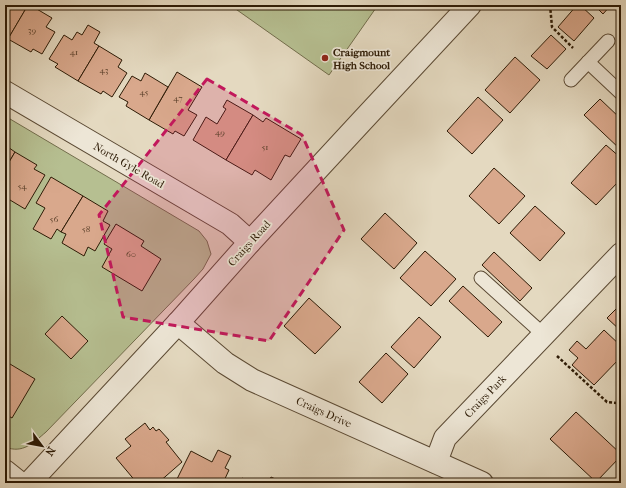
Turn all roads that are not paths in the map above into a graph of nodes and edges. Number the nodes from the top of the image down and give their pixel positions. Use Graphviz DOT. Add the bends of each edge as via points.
graph roads {
  1 [pos="470,5"];
  2 [pos="608,41"];
  3 [pos="588,62"];
  4 [pos="571,80"];
  5 [pos="5,92"];
  6 [pos="621,93"];
  7 [pos="250,242"];
  8 [pos="621,254"];
  9 [pos="481,278"];
  10 [pos="178,322"];
  11 [pos="541,337"];
  12 [pos="436,462"];
  13 [pos="5,471"];
  14 [pos="33,481"];
  15 [pos="482,483"];
  1 -- 7 [label="street, Craigs Road"];
  2 -- 3 [label="lane"];
  3 -- 4 [label="lane"];
  3 -- 6 [label="lane"];
  5 -- 7 [label="street, North Gyle Road" via="230,224"];
  7 -- 10 [label="street, Craigs Road"];
  8 -- 11 [label="street, Craigs Park"];
  9 -- 11 [label="lane"];
  10 -- 12 [label="street, Craigs Drive" via="225,363 252,380"];
  10 -- 14 [label="street, Craigs Road"];
  11 -- 12 [label="street, Craigs Park" via="445,438"];
  12 -- 15 [label="street, Craigs Drive"];
  13 -- 14 [label="street"];
}
